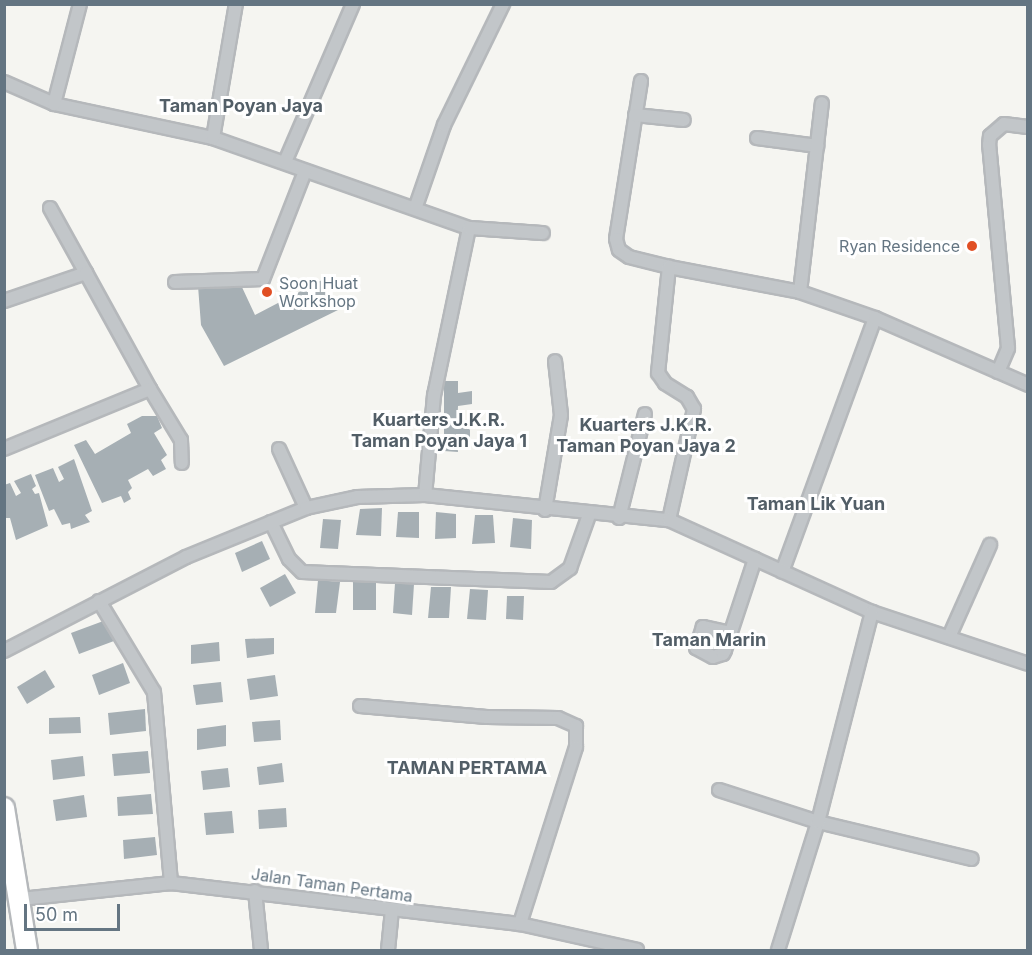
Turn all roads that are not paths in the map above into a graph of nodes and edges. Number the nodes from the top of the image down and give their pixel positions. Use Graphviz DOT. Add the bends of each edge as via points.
graph roads {
  1 [pos="80,4"];
  2 [pos="236,4"];
  3 [pos="353,4"];
  4 [pos="503,4"];
  5 [pos="640,81"];
  6 [pos="4,82"];
  7 [pos="822,103"];
  8 [pos="54,105"];
  9 [pos="635,116"];
  10 [pos="684,120"];
  11 [pos="1028,127"];
  12 [pos="213,138"];
  13 [pos="756,138"];
  14 [pos="817,146"];
  15 [pos="285,162"];
  16 [pos="305,171"];
  17 [pos="416,206"];
  18 [pos="50,208"];
  19 [pos="469,228"];
  20 [pos="543,233"];
  21 [pos="669,267"];
  22 [pos="86,273"];
  23 [pos="175,282"];
  24 [pos="800,292"];
  25 [pos="4,301"];
  26 [pos="875,318"];
  27 [pos="555,361"];
  28 [pos="998,372"];
  29 [pos="1028,385"];
  30 [pos="150,389"];
  31 [pos="645,414"];
  32 [pos="4,449"];
  33 [pos="279,449"];
  34 [pos="182,463"];
  35 [pos="425,495"];
  36 [pos="306,508"];
  37 [pos="545,510"];
  38 [pos="589,515"];
  39 [pos="619,518"];
  40 [pos="669,520"];
  41 [pos="271,522"];
  42 [pos="990,545"];
  43 [pos="755,559"];
  44 [pos="782,572"];
  45 [pos="99,601"];
  46 [pos="872,612"];
  47 [pos="951,632"];
  48 [pos="731,633"];
  49 [pos="4,651"];
  50 [pos="1028,664"];
  51 [pos="360,706"];
  52 [pos="719,790"];
  53 [pos="4,808"];
  54 [pos="818,822"];
  55 [pos="972,859"];
  56 [pos="171,883"];
  57 [pos="255,891"];
  58 [pos="21,898"];
  59 [pos="392,910"];
  60 [pos="520,924"];
  61 [pos="27,951"];
  62 [pos="261,951"];
  63 [pos="388,951"];
  64 [pos="637,951"];
  65 [pos="778,951"];
  1 -- 8 [label="street"];
  2 -- 12 [label="street"];
  3 -- 15 [label="street"];
  4 -- 17 [label="street" via="444,125"];
  5 -- 9 [label="street"];
  6 -- 8 [label="street"];
  7 -- 14 [label="street"];
  8 -- 12 [label="street"];
  9 -- 10 [label="street"];
  9 -- 21 [label="street" via="617,245 629,257"];
  11 -- 28 [label="street" via="1004,124 990,136 1008,348"];
  12 -- 15 [label="street"];
  13 -- 14 [label="street"];
  14 -- 24 [label="street"];
  15 -- 16 [label="street"];
  16 -- 17 [label="street"];
  16 -- 23 [label="street" via="263,279"];
  17 -- 19 [label="street"];
  18 -- 22 [label="street"];
  19 -- 20 [label="street"];
  19 -- 35 [label="street" via="434,395"];
  21 -- 24 [label="street"];
  21 -- 40 [label="street" via="658,373 665,383 687,397 694,409"];
  22 -- 25 [label="street"];
  22 -- 30 [label="street"];
  24 -- 26 [label="street"];
  26 -- 28 [label="street"];
  26 -- 44 [label="street"];
  27 -- 37 [label="street" via="561,415"];
  28 -- 29 [label="street"];
  30 -- 32 [label="street"];
  30 -- 34 [label="street" via="181,440"];
  31 -- 39 [label="street"];
  33 -- 36 [label="street"];
  35 -- 36 [label="street" via="357,497"];
  35 -- 37 [label="street"];
  36 -- 41 [label="street"];
  37 -- 38 [label="street"];
  38 -- 39 [label="street"];
  38 -- 41 [label="street" via="570,568 551,582 302,572 289,559"];
  39 -- 40 [label="street"];
  40 -- 43 [label="street"];
  41 -- 45 [label="street" via="186,557"];
  42 -- 47 [label="street"];
  43 -- 44 [label="street"];
  43 -- 48 [label="street"];
  44 -- 46 [label="street"];
  45 -- 49 [label="street"];
  45 -- 56 [label="street" via="154,692"];
  46 -- 47 [label="street"];
  46 -- 54 [label="street"];
  47 -- 50 [label="street"];
  51 -- 60 [label="street" via="487,717 558,718 576,726 576,747"];
  52 -- 54 [label="street"];
  53 -- 58 [label="highway"];
  54 -- 55 [label="street"];
  54 -- 65 [label="street"];
  56 -- 57 [label="street, Jalan Taman Pertama"];
  56 -- 58 [label="street, Jalan Taman Pertama"];
  57 -- 59 [label="street, Jalan Taman Pertama"];
  57 -- 62 [label="street"];
  58 -- 61 [label="highway"];
  59 -- 60 [label="street, Jalan Taman Pertama"];
  59 -- 63 [label="street"];
  60 -- 64 [label="street, Jalan Taman Pertama"];
}
